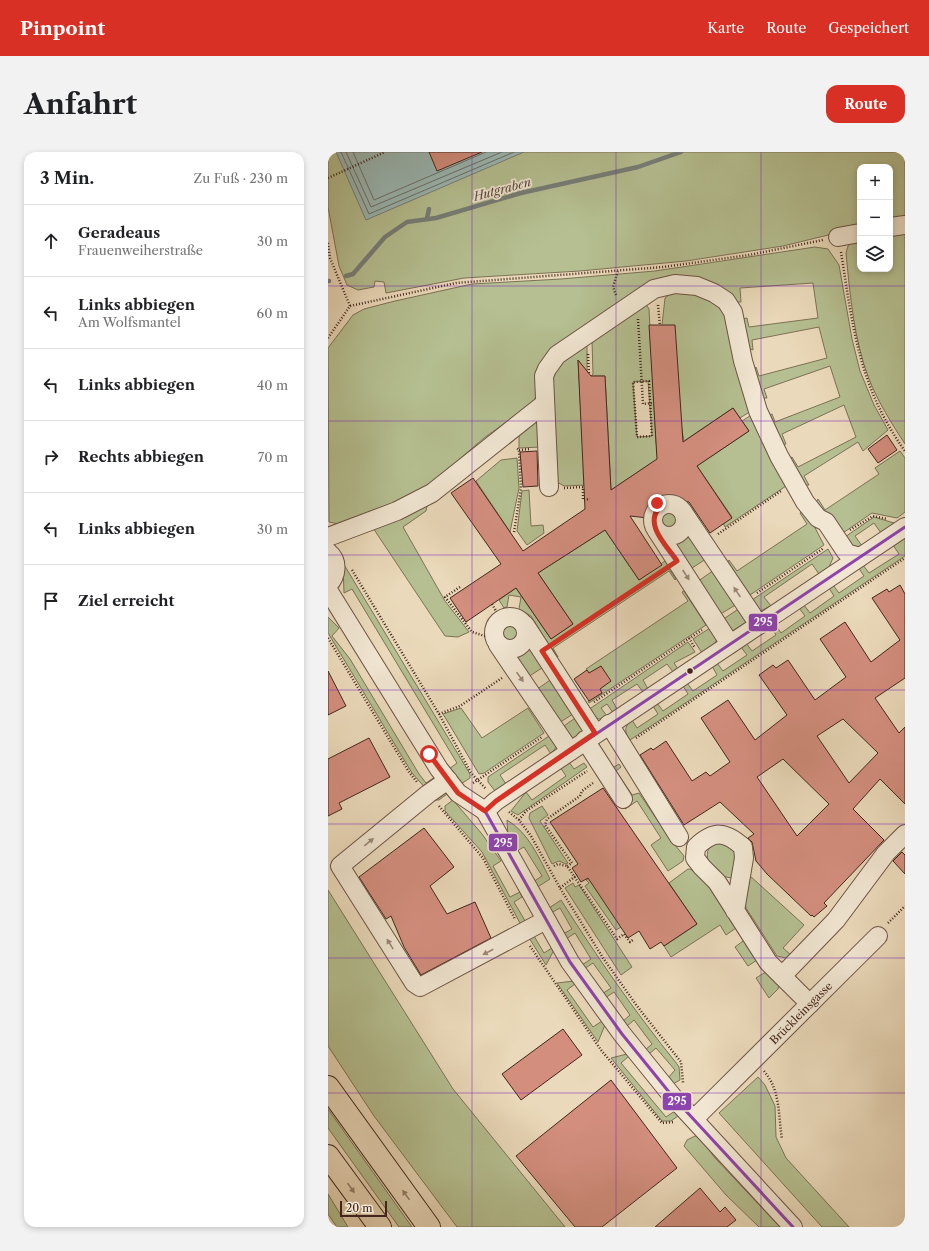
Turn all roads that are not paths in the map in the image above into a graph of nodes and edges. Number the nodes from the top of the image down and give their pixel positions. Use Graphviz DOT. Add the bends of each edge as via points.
graph roads {
  1 [pos="905,225"];
  2 [pos="893,227"];
  3 [pos="857,234"];
  4 [pos="838,237"];
  5 [pos="544,404"];
  6 [pos="549,487"];
  7 [pos="683,512"];
  8 [pos="905,527"];
  9 [pos="657,531"];
  10 [pos="328,537"];
  11 [pos="833,541"];
  12 [pos="328,552"];
  13 [pos="860,557"];
  14 [pos="838,572"];
  15 [pos="328,585"];
  16 [pos="328,590"];
  17 [pos="525,625"];
  18 [pos="759,625"];
  19 [pos="491,641"];
  20 [pos="730,644"];
  21 [pos="596,733"];
  22 [pos="570,751"];
  23 [pos="448,780"];
  24 [pos="623,799"];
  25 [pos="491,806"];
  26 [pos="905,834"];
  27 [pos="686,847"];
  28 [pos="735,911"];
  29 [pos="546,920"];
  30 [pos="878,936"];
  31 [pos="782,976"];
  32 [pos="810,1004"];
  33 [pos="328,1087"];
  34 [pos="687,1118"];
  35 [pos="328,1156"];
  36 [pos="380,1227"];
  37 [pos="429,1227"];
  38 [pos="793,1227"];
  1 -- 2 [label="street"];
  3 -- 4 [label="street"];
  5 -- 6 [label="street"];
  5 -- 10 [label="street" via="432,493 390,514"];
  5 -- 11 [label="street" via="544,376 550,363 558,354 629,305 654,289 675,284 697,286 714,293 726,301 733,312 758,411 779,456 805,502 818,518 826,522"];
  7 -- 9 [label="street" via="684,523 680,532 667,536"];
  7 -- 9 [label="street" via="670,504 658,505 653,516"];
  18 -- 7 [label="street, one-way"];
  8 -- 13 [label="street"];
  9 -- 20 [label="street, one-way"];
  11 -- 13 [label="street" via="849,554"];
  11 -- 14 [label="street"];
  12 -- 15 [label="street" via="336,568"];
  13 -- 14 [label="street"];
  14 -- 18 [label="street"];
  16 -- 23 [label="street" via="429,754"];
  17 -- 19 [label="street" via="526,637 521,645 504,649"];
  17 -- 19 [label="street" via="514,617 499,616"];
  17 -- 21 [label="street"];
  18 -- 20 [label="street"];
  19 -- 22 [label="street, one-way"];
  20 -- 21 [label="street"];
  21 -- 22 [label="street"];
  21 -- 24 [label="street" via="603,769"];
  21 -- 27 [label="street" via="622,747"];
  22 -- 25 [label="street"];
  23 -- 25 [label="street" via="458,793"];
  29 -- 23 [label="street, one-way" via="420,987 414,983 340,866"];
  25 -- 29 [label="street"];
  26 -- 31 [label="street" via="886,853 836,920"];
  27 -- 28 [label="street" via="716,882"];
  27 -- 28 [label="street" via="696,847 706,838 719,834 732,838 743,847 744,858"];
  28 -- 31 [label="street" via="768,962"];
  29 -- 34 [label="street" via="570,962"];
  30 -- 32 [label="street, Brückleinsgasse"];
  31 -- 32 [label="street"];
  32 -- 34 [label="street, Brückleinsgasse" via="753,1060"];
  37 -- 33 [label="highway, one-way"];
  34 -- 38 [label="street"];
  35 -- 36 [label="highway, one-way"];
}
